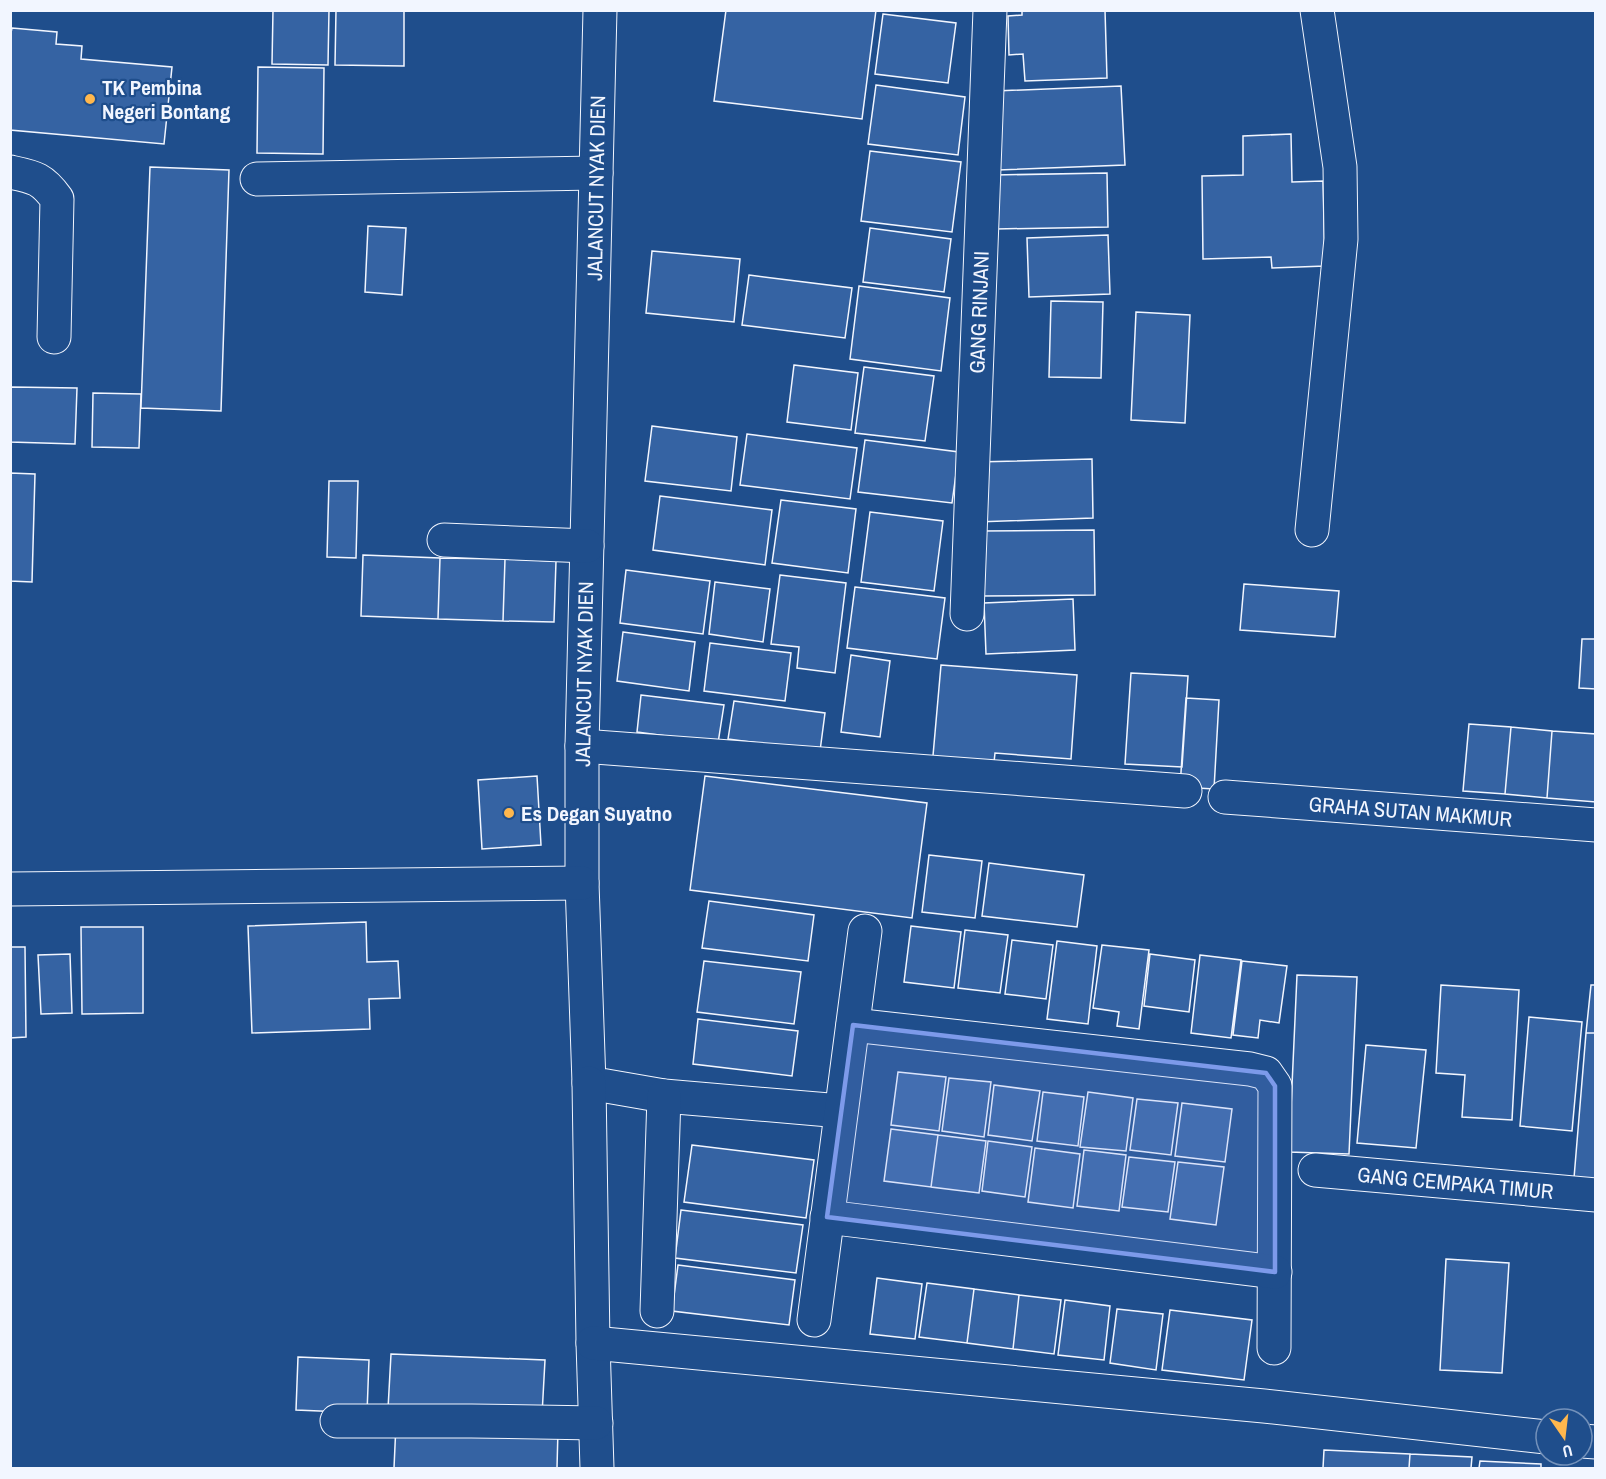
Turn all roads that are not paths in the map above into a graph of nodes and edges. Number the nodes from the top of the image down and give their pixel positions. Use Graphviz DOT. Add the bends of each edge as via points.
graph roads {
  1 [pos="600,10"];
  2 [pos="990,10"];
  3 [pos="1317,10"];
  4 [pos="10,172"];
  5 [pos="596,173"];
  6 [pos="256,179"];
  7 [pos="54,337"];
  8 [pos="1312,530"];
  9 [pos="444,540"];
  10 [pos="587,546"];
  11 [pos="967,614"];
  12 [pos="582,746"];
  13 [pos="1185,791"];
  14 [pos="1225,797"];
  15 [pos="1596,825"];
  16 [pos="582,884"];
  17 [pos="10,889"];
  18 [pos="865,931"];
  19 [pos="853,1025"];
  20 [pos="589,1083"];
  21 [pos="664,1096"];
  22 [pos="841,1111"];
  23 [pos="1315,1170"];
  24 [pos="1596,1195"];
  25 [pos="827,1217"];
  26 [pos="1275,1272"];
  27 [pos="657,1311"];
  28 [pos="814,1320"];
  29 [pos="593,1343"];
  30 [pos="1274,1348"];
  31 [pos="337,1421"];
  32 [pos="596,1423"];
  33 [pos="1534,1436"];
  34 [pos="597,1468"];
  1 -- 5 [label="street, JALANCUT NYAK DIEN"];
  2 -- 11 [label="street, GANG RINJANI"];
  3 -- 8 [label="street" via="1340,166 1341,239"];
  4 -- 7 [label="street" via="33,177 57,199"];
  5 -- 6 [label="street"];
  5 -- 10 [label="street, JALANCUT NYAK DIEN"];
  9 -- 10 [label="street"];
  10 -- 12 [label="street, JALANCUT NYAK DIEN"];
  12 -- 13 [label="street"];
  12 -- 16 [label="street, JALANCUT NYAK DIEN"];
  14 -- 15 [label="street, GRAHA SUTAN MAKMUR"];
  16 -- 17 [label="street"];
  16 -- 20 [label="street, JALANCUT NYAK DIEN"];
  18 -- 19 [label="street"];
  19 -- 22 [label="street"];
  19 -- 26 [label="street" via="1250,1068 1266,1073 1275,1086"];
  20 -- 21 [label="street"];
  20 -- 29 [label="street, JALANCUT NYAK DIEN"];
  21 -- 22 [label="street"];
  21 -- 27 [label="street"];
  22 -- 25 [label="street"];
  23 -- 24 [label="street, GANG CEMPAKA TIMUR"];
  25 -- 26 [label="street"];
  25 -- 28 [label="street"];
  26 -- 30 [label="street"];
  29 -- 32 [label="street, JALANCUT NYAK DIEN"];
  29 -- 33 [label="street" via="1264,1406"];
  31 -- 32 [label="street"];
  32 -- 34 [label="street, JALANCUT NYAK DIEN"];
}
